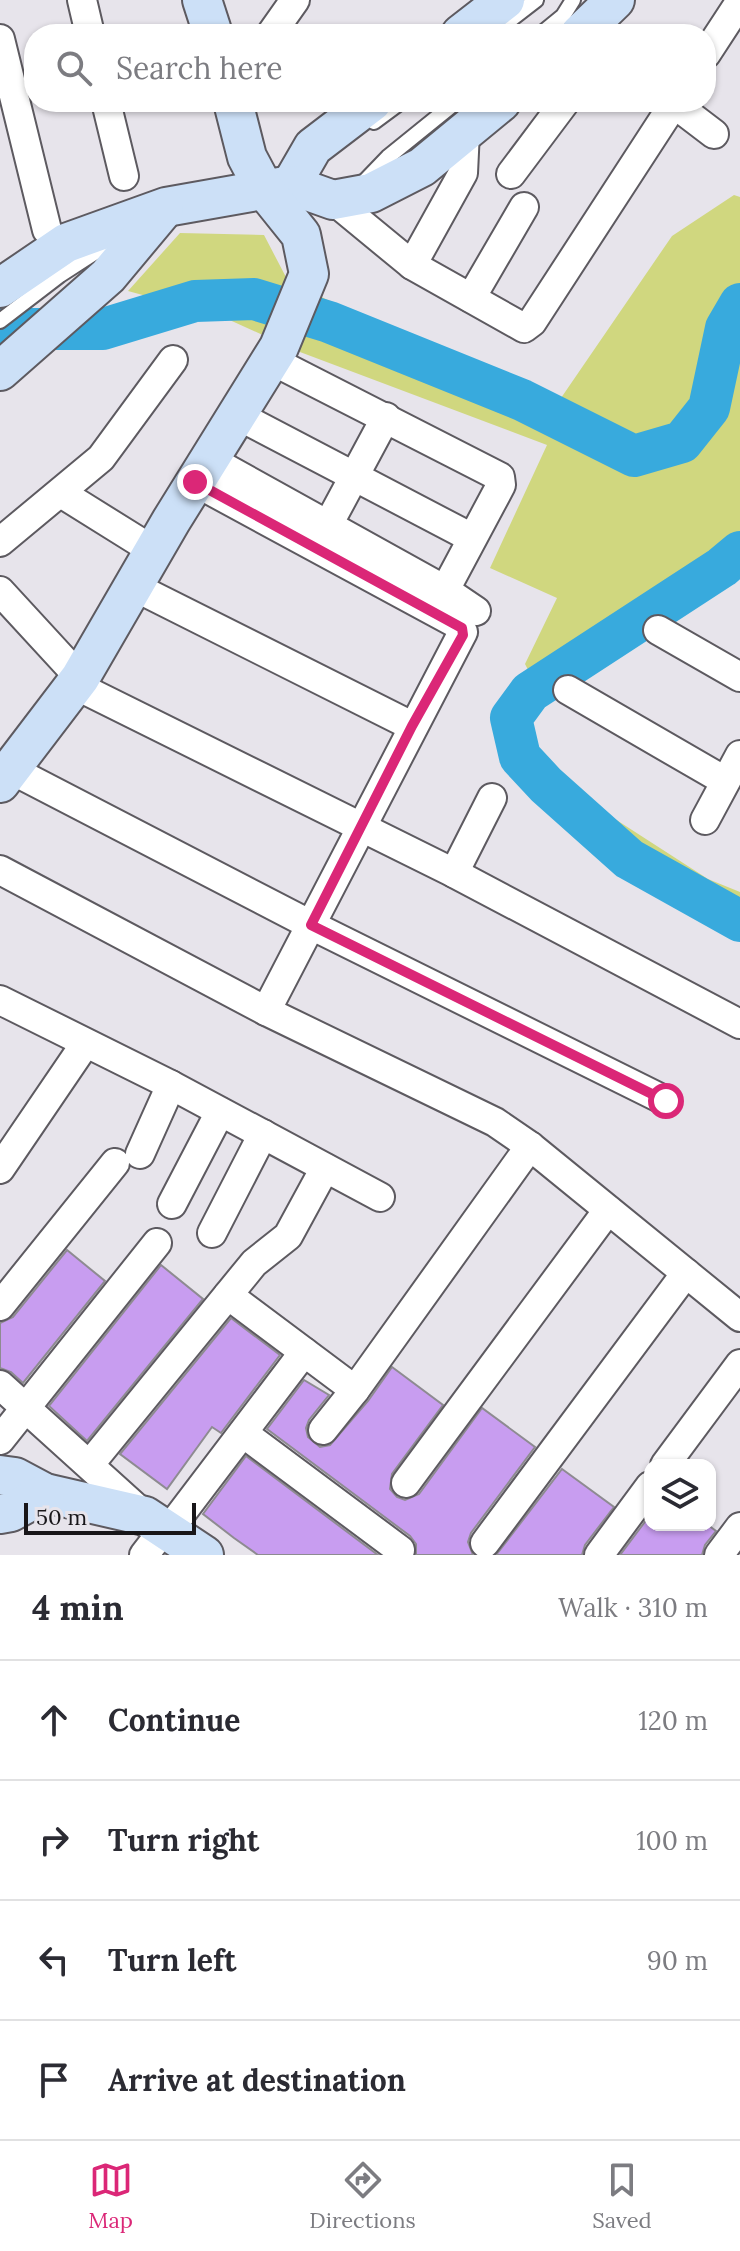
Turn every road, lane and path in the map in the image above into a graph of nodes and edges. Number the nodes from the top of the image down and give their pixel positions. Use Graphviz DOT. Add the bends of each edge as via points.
graph roads {
  1 [pos="82,0"];
  2 [pos="202,0"];
  3 [pos="295,0"];
  4 [pos="536,0"];
  5 [pos="573,0"];
  6 [pos="615,0"];
  7 [pos="740,2"];
  8 [pos="496,10"];
  9 [pos="88,24"];
  10 [pos="210,24"];
  11 [pos="278,24"];
  12 [pos="476,24"];
  13 [pos="553,24"];
  14 [pos="590,24"];
  15 [pos="0,39"];
  16 [pos="716,39"];
  17 [pos="108,112"];
  18 [pos="236,112"];
  19 [pos="384,112"];
  20 [pos="558,112"];
  21 [pos="668,112"];
  22 [pos="686,112"];
  23 [pos="461,117"];
  24 [pos="361,125"];
  25 [pos="714,134"];
  26 [pos="511,174"];
  27 [pos="124,176"];
  28 [pos="278,187"];
  29 [pos="343,199"];
  30 [pos="166,207"];
  31 [pos="524,207"];
  32 [pos="47,230"];
  33 [pos="412,265"];
  34 [pos="9,281"];
  35 [pos="471,298"];
  36 [pos="0,321"];
  37 [pos="275,354"];
  38 [pos="173,360"];
  39 [pos="12,361"];
  40 [pos="237,415"];
  41 [pos="386,417"];
  42 [pos="202,471"];
  43 [pos="355,475"];
  44 [pos="61,493"];
  45 [pos="328,525"];
  46 [pos="472,538"];
  47 [pos="0,542"];
  48 [pos="154,551"];
  49 [pos="133,586"];
  50 [pos="445,590"];
  51 [pos="0,591"];
  52 [pos="476,611"];
  53 [pos="658,630"];
  54 [pos="740,677"];
  55 [pos="78,681"];
  56 [pos="568,690"];
  57 [pos="412,726"];
  58 [pos="740,755"];
  59 [pos="6,768"];
  60 [pos="725,781"];
  61 [pos="492,798"];
  62 [pos="705,820"];
  63 [pos="361,826"];
  64 [pos="0,870"];
  65 [pos="454,873"];
  66 [pos="311,925"];
  67 [pos="0,1000"];
  68 [pos="266,1011"];
  69 [pos="740,1024"];
  70 [pos="85,1044"];
  71 [pos="171,1085"];
  72 [pos="666,1101"];
  73 [pos="220,1112"];
  74 [pos="263,1134"];
  75 [pos="530,1146"];
  76 [pos="325,1168"];
  77 [pos="0,1169"];
  78 [pos="380,1197"];
  79 [pos="172,1204"];
  80 [pos="608,1210"];
  81 [pos="212,1233"];
  82 [pos="157,1243"];
  83 [pos="686,1273"];
  84 [pos="228,1295"];
  85 [pos="0,1306"];
  86 [pos="739,1313"];
  87 [pos="304,1352"];
  88 [pos="740,1364"];
  89 [pos="0,1385"];
  90 [pos="355,1390"];
  91 [pos="26,1408"];
  92 [pos="323,1430"];
  93 [pos="243,1433"];
  94 [pos="0,1440"];
  95 [pos="669,1459"];
  96 [pos="90,1464"];
  97 [pos="0,1475"];
  98 [pos="406,1483"];
  99 [pos="45,1493"];
  100 [pos="644,1494"];
  101 [pos="0,1514"];
  102 [pos="740,1527"];
  103 [pos="156,1532"];
  104 [pos="485,1543"];
  105 [pos="400,1550"];
  106 [pos="204,1555"];
  107 [pos="599,1555"];
  108 [pos="719,1555"];
  1 -- 9 [label="street"];
  2 -- 10 [label="street"];
  3 -- 11 [label="street"];
  4 -- 8 [label="lane"];
  5 -- 13 [label="lane"];
  6 -- 14 [label="street"];
  7 -- 16 [label="street"];
  8 -- 12 [label="street"];
  15 -- 32 [label="street"];
  17 -- 27 [label="street"];
  18 -- 28 [label="street" via="247,157"];
  19 -- 24 [label="lane"];
  20 -- 26 [label="street"];
  21 -- 35 [label="street" via="528,327 518,327"];
  22 -- 25 [label="street"];
  23 -- 29 [label="street" via="422,167 371,193"];
  23 -- 33 [label="street" via="463,173"];
  24 -- 28 [label="street" via="313,147"];
  28 -- 29 [label="street"];
  28 -- 30 [label="street"];
  28 -- 37 [label="street" via="301,235 309,274"];
  29 -- 33 [label="street"];
  30 -- 34 [label="street" via="66,243"];
  30 -- 36 [label="lane"];
  30 -- 39 [label="street" via="108,276"];
  31 -- 35 [label="street"];
  33 -- 35 [label="street"];
  37 -- 40 [label="street"];
  37 -- 41 [label="street"];
  38 -- 44 [label="street" via="110,448"];
  40 -- 42 [label="street"];
  40 -- 43 [label="street"];
  41 -- 43 [label="street"];
  41 -- 46 [label="street" via="500,477 501,485"];
  42 -- 45 [label="street"];
  42 -- 48 [label="street"];
  42 -- 57 [label="street" via="462,628 463,635"];
  43 -- 45 [label="street"];
  43 -- 46 [label="street"];
  44 -- 47 [label="street"];
  44 -- 48 [label="street"];
  45 -- 50 [label="street"];
  46 -- 50 [label="street"];
  48 -- 49 [label="street"];
  49 -- 55 [label="street"];
  49 -- 57 [label="street"];
  50 -- 52 [label="street"];
  51 -- 55 [label="street"];
  53 -- 54 [label="street"];
  55 -- 59 [label="street"];
  55 -- 63 [label="street"];
  56 -- 60 [label="street"];
  57 -- 63 [label="street"];
  58 -- 60 [label="street"];
  59 -- 66 [label="street"];
  60 -- 62 [label="street"];
  61 -- 65 [label="street"];
  63 -- 65 [label="street"];
  63 -- 66 [label="street"];
  64 -- 68 [label="street"];
  65 -- 69 [label="street"];
  66 -- 68 [label="street"];
  66 -- 72 [label="street"];
  67 -- 70 [label="street"];
  68 -- 75 [label="street" via="495,1122"];
  70 -- 71 [label="street"];
  70 -- 77 [label="street"];
  71 -- 73 [label="street"];
  71 -- 85 [label="street" via="127,1158"];
  73 -- 74 [label="street"];
  73 -- 79 [label="street"];
  74 -- 76 [label="street"];
  74 -- 81 [label="street"];
  75 -- 80 [label="street"];
  75 -- 90 [label="street"];
  76 -- 78 [label="street"];
  76 -- 84 [label="street" via="288,1236 254,1263"];
  80 -- 83 [label="street"];
  80 -- 98 [label="street"];
  82 -- 91 [label="street"];
  83 -- 86 [label="street"];
  83 -- 104 [label="street"];
  84 -- 87 [label="street"];
  84 -- 96 [label="street"];
  87 -- 90 [label="street"];
  87 -- 93 [label="street"];
  88 -- 95 [label="street"];
  89 -- 91 [label="street"];
  90 -- 92 [label="street"];
  91 -- 94 [label="street"];
  91 -- 96 [label="street"];
  93 -- 103 [label="street"];
  93 -- 105 [label="street"];
  96 -- 103 [label="street"];
  97 -- 99 [label="street"];
  99 -- 101 [label="street"];
  99 -- 103 [label="street"];
  100 -- 107 [label="street"];
  102 -- 108 [label="street"];
  103 -- 106 [label="street"];
}
